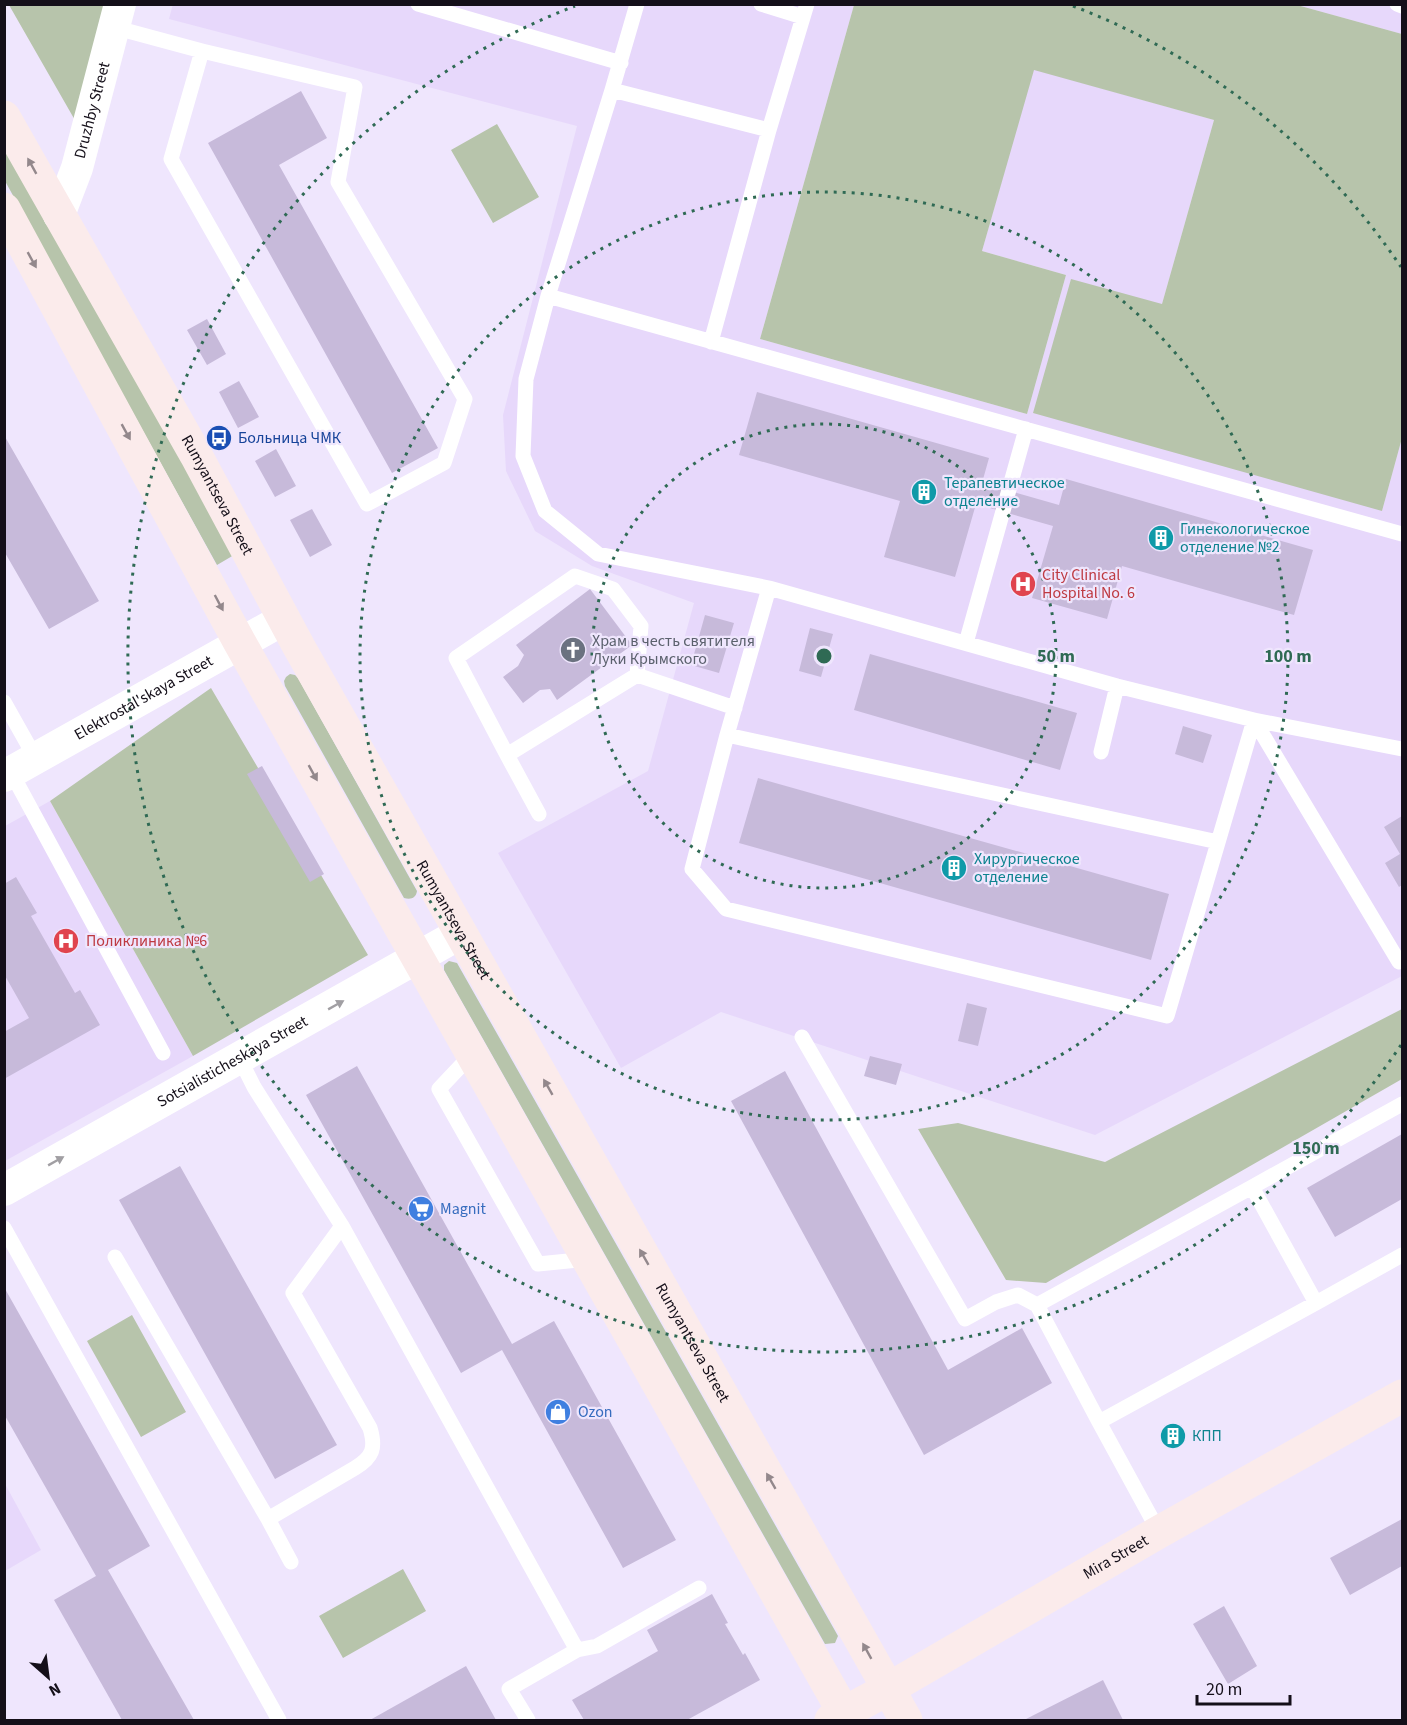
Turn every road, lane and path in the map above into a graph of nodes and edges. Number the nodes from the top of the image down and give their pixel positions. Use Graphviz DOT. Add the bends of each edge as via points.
graph roads {
  1 [pos="418,4"];
  2 [pos="637,4"];
  3 [pos="761,4"];
  4 [pos="1397,4"];
  5 [pos="1402,6"];
  6 [pos="805,11"];
  7 [pos="116,16"];
  8 [pos="202,51"];
  9 [pos="621,63"];
  10 [pos="612,90"];
  11 [pos="4,117"];
  12 [pos="769,130"];
  13 [pos="4,209"];
  14 [pos="59,215"];
  15 [pos="548,296"];
  16 [pos="711,342"];
  17 [pos="1026,429"];
  18 [pos="1402,534"];
  19 [pos="769,588"];
  20 [pos="284,619"];
  21 [pos="240,643"];
  22 [pos="966,643"];
  23 [pos="637,675"];
  24 [pos="1117,686"];
  25 [pos="4,702"];
  26 [pos="735,708"];
  27 [pos="1254,720"];
  28 [pos="727,735"];
  29 [pos="1402,749"];
  30 [pos="1101,752"];
  31 [pos="507,755"];
  32 [pos="17,769"];
  33 [pos="539,814"];
  34 [pos="1218,842"];
  35 [pos="460,933"];
  36 [pos="418,958"];
  37 [pos="1402,960"];
  38 [pos="802,1037"];
  39 [pos="163,1053"];
  40 [pos="472,1054"];
  41 [pos="240,1059"];
  42 [pos="1402,1104"];
  43 [pos="1252,1187"];
  44 [pos="5,1190"];
  45 [pos="342,1226"];
  46 [pos="4,1228"];
  47 [pos="1402,1255"];
  48 [pos="115,1257"];
  49 [pos="588,1259"];
  50 [pos="1317,1303"];
  51 [pos="1037,1305"];
  52 [pos="1402,1396"];
  53 [pos="1099,1422"];
  54 [pos="268,1519"];
  55 [pos="1159,1532"];
  56 [pos="291,1562"];
  57 [pos="699,1588"];
  58 [pos="577,1650"];
  59 [pos="888,1689"];
  60 [pos="841,1718"];
  61 [pos="279,1720"];
  62 [pos="528,1720"];
  63 [pos="906,1720"];
  1 -- 9 [label="lane"];
  2 -- 9 [label="lane"];
  3 -- 6 [label="lane"];
  4 -- 5 [label="lane"];
  6 -- 12 [label="lane"];
  7 -- 8 [label="lane"];
  7 -- 14 [label="street, Druzhby Street" via="77,168"];
  8 -- 8 [label="lane" via="356,87 338,182 465,399 444,463 367,504 171,159"];
  9 -- 10 [label="lane"];
  10 -- 12 [label="lane"];
  10 -- 15 [label="lane"];
  14 -- 11 [label="main road, Rumyantseva Street, one-way"];
  12 -- 16 [label="lane"];
  13 -- 21 [label="main road, one-way"];
  14 -- 20 [label="main road, Rumyantseva Street"];
  15 -- 16 [label="lane"];
  15 -- 19 [label="lane" via="526,379 524,456 545,511 598,554"];
  16 -- 17 [label="lane"];
  17 -- 18 [label="lane"];
  17 -- 22 [label="lane"];
  19 -- 22 [label="lane"];
  19 -- 26 [label="lane"];
  20 -- 21 [label="street, Elektrostal'skaya Street"];
  20 -- 35 [label="main road, Rumyantseva Street"];
  21 -- 32 [label="street, Elektrostal'skaya Street"];
  21 -- 36 [label="main road, one-way"];
  22 -- 24 [label="lane"];
  23 -- 26 [label="lane"];
  23 -- 31 [label="lane"];
  23 -- 31 [label="lane" via="641,626 613,589 575,576 456,658"];
  24 -- 27 [label="lane"];
  24 -- 30 [label="lane"];
  25 -- 32 [label="lane"];
  26 -- 28 [label="lane"];
  27 -- 29 [label="lane"];
  27 -- 34 [label="lane"];
  27 -- 37 [label="lane" via="1399,962"];
  28 -- 34 [label="lane"];
  28 -- 34 [label="lane" via="692,869 726,909 1167,1016"];
  31 -- 33 [label="lane"];
  32 -- 39 [label="lane"];
  35 -- 36 [label="street, Sotsialisticheskaya Street"];
  59 -- 35 [label="main road, Rumyantseva Street, one-way"];
  36 -- 40 [label="main road"];
  41 -- 36 [label="street, Sotsialisticheskaya Street, one-way"];
  38 -- 51 [label="lane" via="964,1319 1018,1295"];
  40 -- 49 [label="main road"];
  40 -- 49 [label="lane" via="439,1089 538,1264"];
  44 -- 41 [label="street, Sotsialisticheskaya Street, one-way"];
  41 -- 45 [label="lane"];
  42 -- 43 [label="lane"];
  43 -- 50 [label="lane"];
  43 -- 51 [label="lane"];
  45 -- 54 [label="lane" via="292,1293 370,1428 373,1451 355,1468"];
  45 -- 58 [label="lane"];
  46 -- 61 [label="lane"];
  47 -- 50 [label="lane"];
  48 -- 54 [label="lane"];
  49 -- 60 [label="main road"];
  50 -- 53 [label="lane"];
  51 -- 53 [label="lane"];
  52 -- 55 [label="main road, Mira Street"];
  53 -- 55 [label="lane"];
  54 -- 56 [label="lane"];
  55 -- 59 [label="main road, Mira Street"];
  57 -- 58 [label="lane" via="597,1646"];
  58 -- 62 [label="lane" via="509,1689"];
  59 -- 60 [label="main road, Mira Street"];
  59 -- 63 [label="main road, Rumyantseva Street"];
}
